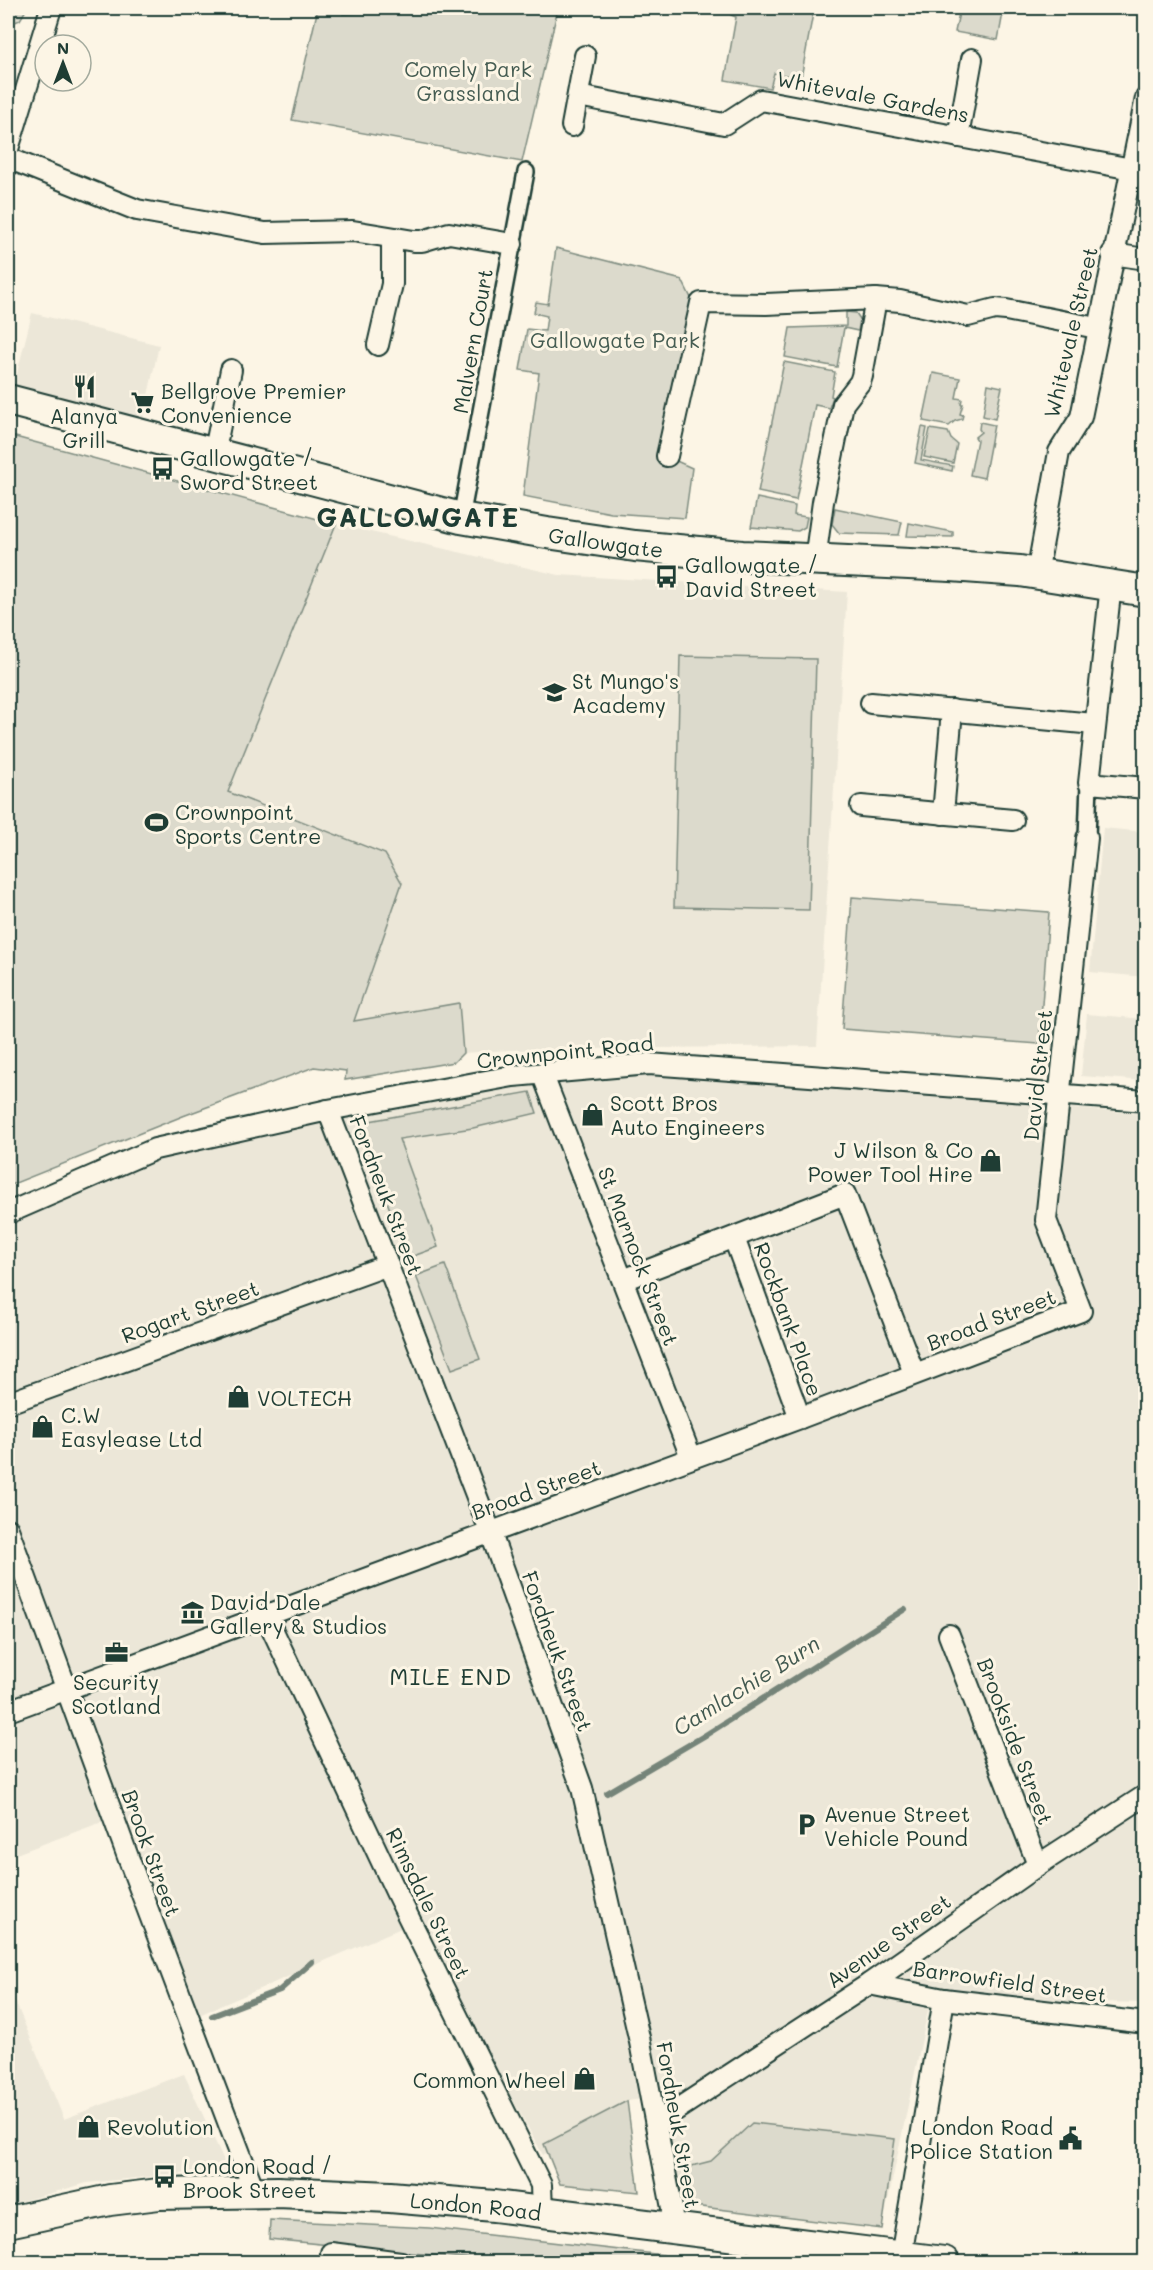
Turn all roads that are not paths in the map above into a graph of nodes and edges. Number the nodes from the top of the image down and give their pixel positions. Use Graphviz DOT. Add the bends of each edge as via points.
graph roads {
  1 [pos="51,8"];
  2 [pos="585,56"];
  3 [pos="972,58"];
  4 [pos="578,96"];
  5 [pos="1146,98"];
  6 [pos="11,124"];
  7 [pos="572,126"];
  8 [pos="958,137"];
  9 [pos="8,149"];
  10 [pos="8,158"];
  11 [pos="1132,169"];
  12 [pos="526,172"];
  13 [pos="392,238"];
  14 [pos="512,244"];
  15 [pos="1112,254"];
  16 [pos="1146,259"];
  17 [pos="876,299"];
  18 [pos="1097,328"];
  19 [pos="378,345"];
  20 [pos="231,370"];
  21 [pos="8,400"];
  22 [pos="214,455"];
  23 [pos="667,456"];
  24 [pos="461,518"];
  25 [pos="815,560"];
  26 [pos="1037,574"];
  27 [pos="1111,585"];
  28 [pos="1146,591"];
  29 [pos="871,703"];
  30 [pos="952,710"];
  31 [pos="1094,724"];
  32 [pos="1089,783"];
  33 [pos="1146,788"];
  34 [pos="861,806"];
  35 [pos="943,814"];
  36 [pos="1013,820"];
  37 [pos="1086,838"];
  38 [pos="542,1073"];
  39 [pos="1059,1095"];
  40 [pos="1146,1101"];
  41 [pos="328,1110"];
  42 [pos="8,1213"];
  43 [pos="734,1238"];
  44 [pos="388,1265"];
  45 [pos="623,1280"];
  46 [pos="1080,1311"];
  47 [pos="914,1373"];
  48 [pos="8,1403"];
  49 [pos="800,1418"];
  50 [pos="691,1457"];
  51 [pos="8,1529"];
  52 [pos="490,1531"];
  53 [pos="266,1616"];
  54 [pos="949,1635"];
  55 [pos="66,1689"];
  56 [pos="8,1711"];
  57 [pos="1146,1795"];
  58 [pos="1038,1865"];
  59 [pos="869,1984"];
  60 [pos="944,1999"];
  61 [pos="1146,2023"];
  62 [pos="656,2123"];
  63 [pos="255,2193"];
  64 [pos="542,2212"];
  65 [pos="8,2223"];
  66 [pos="671,2228"];
  67 [pos="331,2253"];
  68 [pos="902,2256"];
  69 [pos="401,2262"];
  70 [pos="944,2262"];
  1 -- 6 [label="street" via="26,94"];
  2 -- 4 [label="street"];
  3 -- 8 [label="street"];
  4 -- 7 [label="street"];
  4 -- 8 [label="street, Whitevale Gardens" via="724,124 761,100"];
  5 -- 11 [label="street, Whitevale Street"];
  6 -- 9 [label="street"];
  8 -- 11 [label="street, Whitevale Gardens"];
  10 -- 13 [label="street" via="137,210 265,233 353,231"];
  11 -- 15 [label="street, Whitevale Street"];
  12 -- 14 [label="street, Malvern Court"];
  13 -- 14 [label="street" via="422,241 449,233"];
  13 -- 19 [label="street" via="392,284"];
  14 -- 24 [label="street, Malvern Court"];
  15 -- 16 [label="street"];
  15 -- 18 [label="street, Whitevale Street"];
  17 -- 18 [label="street" via="968,316 1006,310"];
  17 -- 23 [label="street" via="701,303"];
  17 -- 25 [label="street" via="862,376 843,404"];
  18 -- 26 [label="street, Whitevale Street" via="1079,421 1059,452"];
  20 -- 22 [label="street"];
  21 -- 22 [label="main road, Gallowgate"];
  22 -- 24 [label="main road, Gallowgate"];
  24 -- 25 [label="main road, Gallowgate" via="635,546"];
  25 -- 26 [label="main road, Gallowgate"];
  26 -- 27 [label="main road, Gallowgate"];
  27 -- 28 [label="main road, Gallowgate"];
  27 -- 31 [label="street"];
  29 -- 30 [label="street"];
  30 -- 31 [label="street"];
  30 -- 35 [label="street"];
  31 -- 32 [label="street"];
  32 -- 33 [label="street"];
  32 -- 37 [label="street"];
  34 -- 35 [label="street"];
  35 -- 36 [label="street"];
  37 -- 39 [label="street, David Street"];
  38 -- 39 [label="street, Crownpoint Road" via="649,1064"];
  38 -- 41 [label="street, Crownpoint Road"];
  38 -- 45 [label="street, St Marnock Street"];
  39 -- 40 [label="street, Crownpoint Road"];
  39 -- 46 [label="street, David Street" via="1046,1220"];
  41 -- 42 [label="street, Crownpoint Road" via="155,1149"];
  41 -- 44 [label="street, Fordneuk Street"];
  43 -- 45 [label="street"];
  43 -- 47 [label="street" via="845,1194"];
  43 -- 49 [label="street, Rockbank Place"];
  44 -- 48 [label="street, Rogart Street"];
  44 -- 52 [label="street, Fordneuk Street"];
  45 -- 50 [label="street, St Marnock Street"];
  46 -- 47 [label="street, Broad Street"];
  47 -- 49 [label="street, Broad Street"];
  49 -- 50 [label="street, Broad Street"];
  50 -- 52 [label="street, Broad Street"];
  51 -- 55 [label="street, Brook Street"];
  52 -- 53 [label="street, Broad Street"];
  52 -- 62 [label="street, Fordneuk Street" via="582,1788"];
  53 -- 55 [label="street, Broad Street"];
  53 -- 64 [label="street, Rimsdale Street" via="397,1894 541,2185"];
  54 -- 58 [label="street, Brookside Street"];
  55 -- 56 [label="street, Broad Street"];
  55 -- 63 [label="street, Brook Street"];
  57 -- 58 [label="street, Avenue Street"];
  58 -- 59 [label="street, Avenue Street"];
  59 -- 60 [label="street, Barrowfield Street"];
  59 -- 62 [label="street, Avenue Street"];
  60 -- 61 [label="street, Barrowfield Street"];
  60 -- 68 [label="street"];
  62 -- 66 [label="street, Fordneuk Street" via="672,2208"];
  63 -- 64 [label="main road, London Road" via="390,2197"];
  63 -- 65 [label="main road, London Road" via="159,2194 110,2200"];
  64 -- 66 [label="main road, London Road"];
  66 -- 68 [label="main road, London Road"];
  67 -- 69 [label="street"];
  68 -- 70 [label="main road, London Road"];
}
